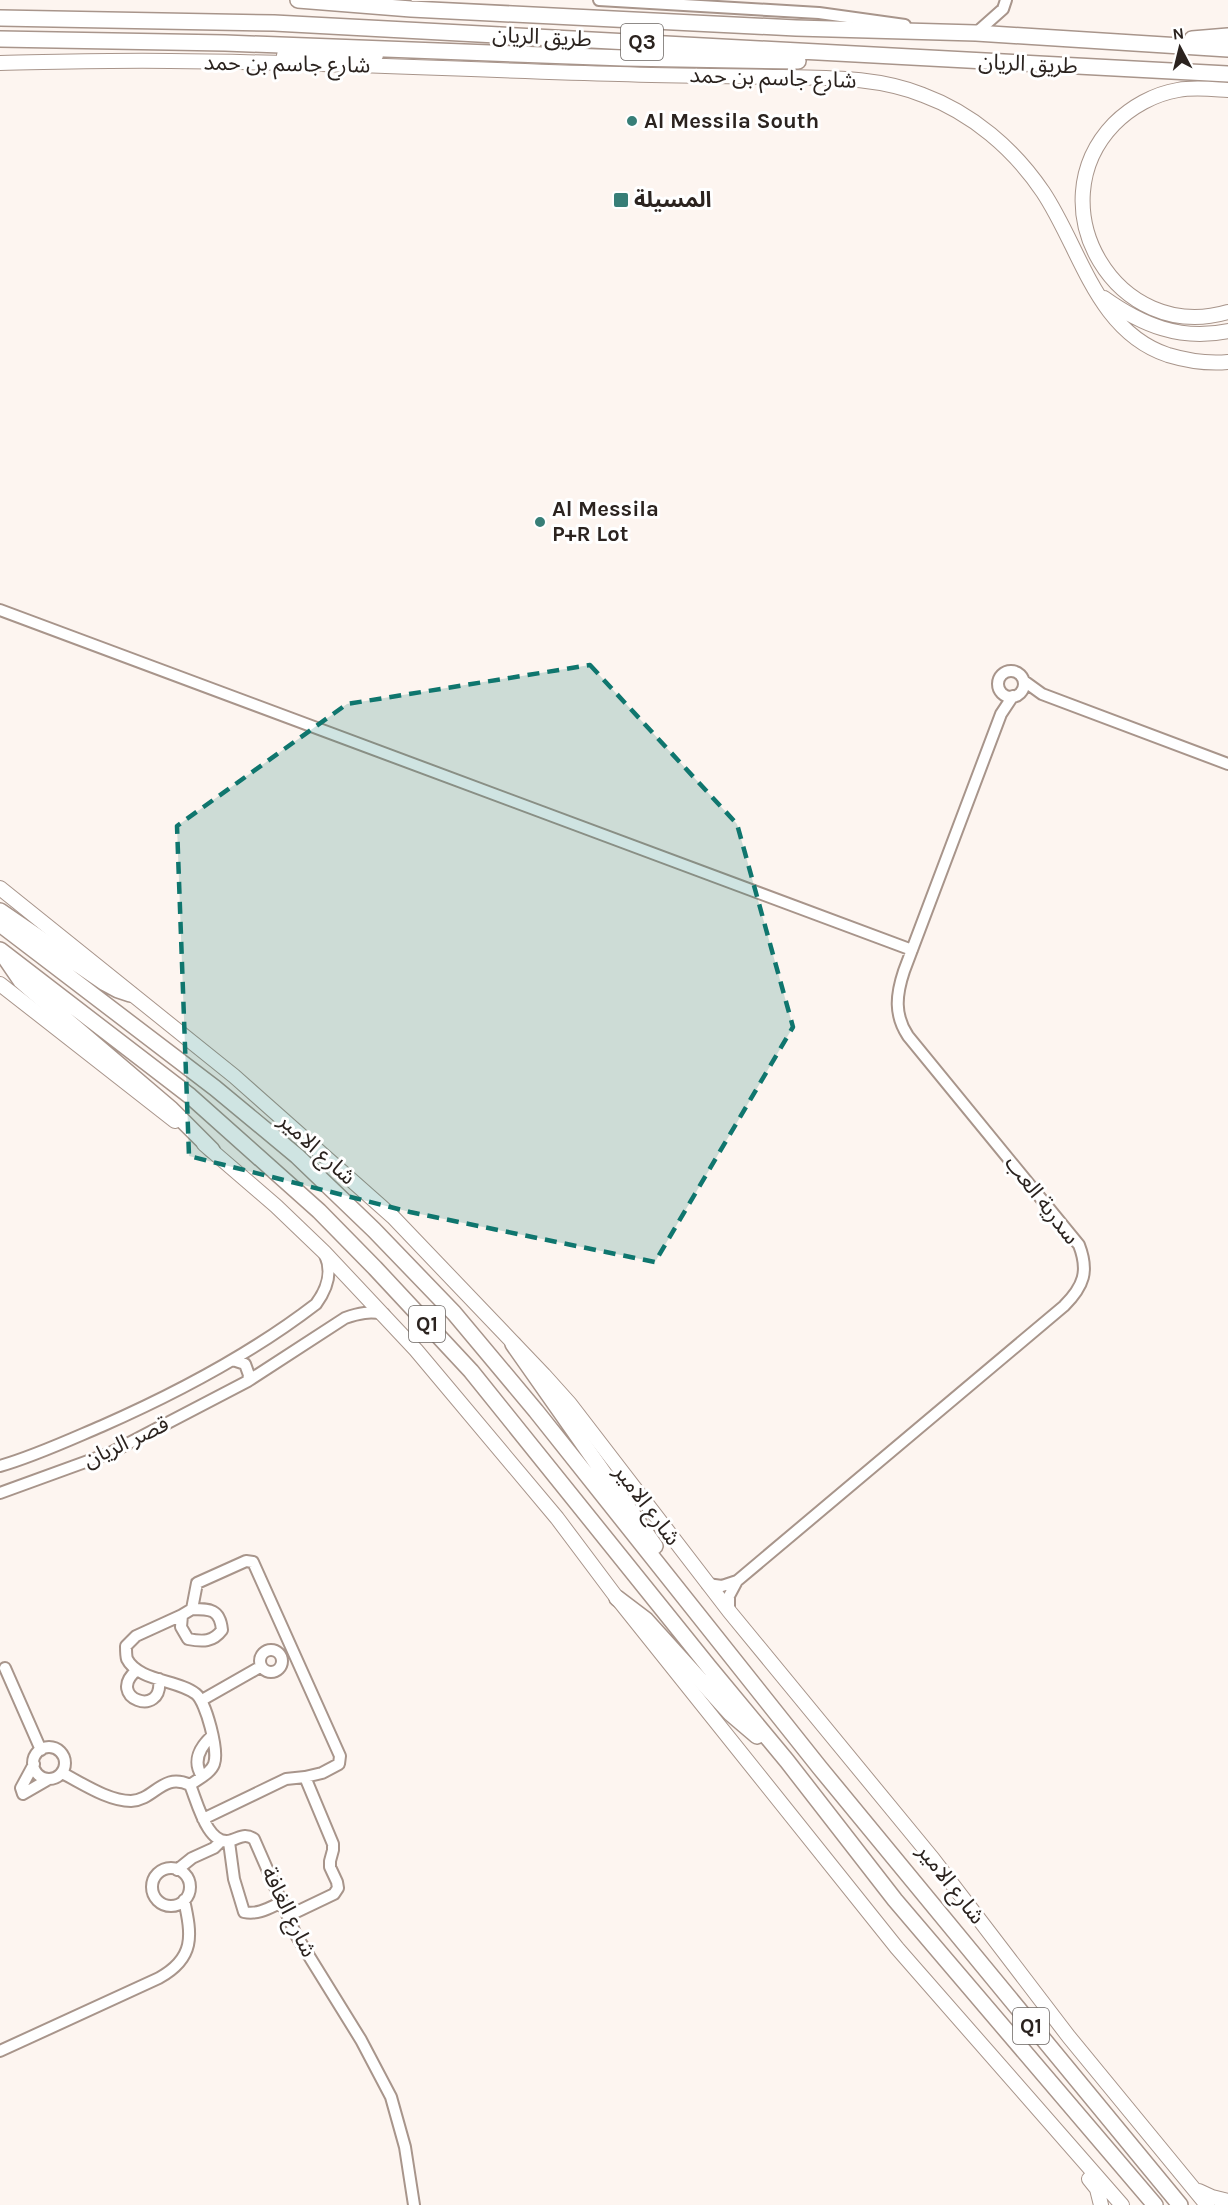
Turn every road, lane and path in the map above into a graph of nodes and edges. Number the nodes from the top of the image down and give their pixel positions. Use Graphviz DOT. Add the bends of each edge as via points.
graph roads {
  1 [pos="298,0"];
  2 [pos="599,0"];
  3 [pos="1006,0"];
  4 [pos="0,18"];
  5 [pos="958,33"];
  6 [pos="976,33"];
  7 [pos="1228,36"];
  8 [pos="0,39"];
  9 [pos="1143,44"];
  10 [pos="1228,49"];
  11 [pos="396,51"];
  12 [pos="872,55"];
  13 [pos="691,60"];
  14 [pos="171,61"];
  15 [pos="0,63"];
  16 [pos="1228,74"];
  17 [pos="1228,90"];
  18 [pos="996,139"];
  19 [pos="1099,296"];
  20 [pos="1228,312"];
  21 [pos="1228,331"];
  22 [pos="1228,362"];
  23 [pos="0,610"];
  24 [pos="1024,681"];
  25 [pos="1001,691"];
  26 [pos="1041,694"];
  27 [pos="1017,695"];
  28 [pos="1001,714"];
  29 [pos="1228,764"];
  30 [pos="0,888"];
  31 [pos="0,911"];
  32 [pos="0,924"];
  33 [pos="912,950"];
  34 [pos="1,951"];
  35 [pos="0,984"];
  36 [pos="130,993"];
  37 [pos="212,1150"];
  38 [pos="324,1252"];
  39 [pos="384,1314"];
  40 [pos="513,1344"];
  41 [pos="233,1360"];
  42 [pos="248,1381"];
  43 [pos="0,1466"];
  44 [pos="0,1493"];
  45 [pos="737,1581"];
  46 [pos="707,1584"];
  47 [pos="617,1598"];
  48 [pos="689,1603"];
  49 [pos="192,1609"];
  50 [pos="729,1611"];
  51 [pos="182,1615"];
  52 [pos="260,1667"];
  53 [pos="5,1668"];
  54 [pos="137,1670"];
  55 [pos="159,1679"];
  56 [pos="202,1700"];
  57 [pos="212,1736"];
  58 [pos="41,1750"];
  59 [pos="787,1761"];
  60 [pos="34,1764"];
  61 [pos="62,1773"];
  62 [pos="202,1776"];
  63 [pos="305,1777"];
  64 [pos="49,1779"];
  65 [pos="190,1785"];
  66 [pos="203,1819"];
  67 [pos="225,1841"];
  68 [pos="177,1870"];
  69 [pos="184,1900"];
  70 [pos="282,1902"];
  71 [pos="288,1916"];
  72 [pos="0,2050"];
  73 [pos="1061,2135"];
  74 [pos="1194,2188"];
  75 [pos="1228,2201"];
  76 [pos="414,2205"];
  77 [pos="1101,2205"];
  78 [pos="1122,2205"];
  79 [pos="1155,2205"];
  80 [pos="1180,2205"];
  81 [pos="1207,2205"];
  1 -- 5 [label="highway, طريق الريان / Q3" via="618,20"];
  2 -- 5 [label="street, طريق الريان" via="819,13"];
  3 -- 6 [label="street" via="1003,9"];
  4 -- 12 [label="highway, طريق الريان / Q3" via="274,23"];
  5 -- 6 [label="highway, طريق الريان / Q3"];
  6 -- 9 [label="highway, طريق الريان / Q3"];
  7 -- 9 [label="highway"];
  8 -- 11 [label="highway"];
  9 -- 10 [label="highway, طريق الريان / Q3"];
  11 -- 13 [label="highway"];
  11 -- 14 [label="main road" via="370,56 221,55"];
  12 -- 13 [label="highway" via="830,61"];
  12 -- 16 [label="highway, طريق الريان / Q3"];
  13 -- 18 [label="main road" via="870,72 898,78 951,100 990,127"];
  14 -- 15 [label="main road"];
  14 -- 18 [label="main road, شارع جاسم بن حمد" via="866,80 933,98"];
  17 -- 20 [label="main road" via="1177,90 1143,102 1125,114 1102,137 1090,159 1083,209 1097,259 1134,299 1157,310 1184,316"];
  18 -- 19 [label="main road, شارع جاسم بن حمد" via="1043,192"];
  19 -- 21 [label="main road, شارع جاسم بن حمد" via="1130,316 1161,329 1191,334"];
  19 -- 22 [label="main road" via="1118,324 1151,348 1192,362"];
  23 -- 33 [label="street"];
  24 -- 25 [label="street" via="1017,672 1006,672 999,682"];
  24 -- 26 [label="street"];
  24 -- 27 [label="street"];
  25 -- 27 [label="street"];
  25 -- 28 [label="street, سدرية العب"];
  26 -- 27 [label="street"];
  26 -- 29 [label="street"];
  27 -- 28 [label="street, سدرية العب"];
  28 -- 33 [label="street, سدرية العب"];
  30 -- 36 [label="main road, شارع الامير"];
  31 -- 36 [label="highway" via="105,983"];
  32 -- 48 [label="highway, شارع الامير / Q1" via="215,1088 297,1156 374,1230 454,1312"];
  33 -- 45 [label="street, سدرية العب" via="897,998 902,1025 1079,1245 1084,1258 1081,1285 1064,1306"];
  34 -- 37 [label="highway" via="21,981 171,1109"];
  34 -- 59 [label="highway, شارع الامير / Q1" via="190,1096 319,1211 375,1268 471,1371"];
  35 -- 37 [label="main road"];
  36 -- 40 [label="main road, شارع الامير" via="269,1106 393,1217"];
  37 -- 38 [label="main road"];
  38 -- 39 [label="main road"];
  38 -- 41 [label="street, قصر الريان" via="330,1265 328,1279 316,1304"];
  39 -- 42 [label="street, قصر الريان" via="359,1313 345,1318"];
  39 -- 47 [label="main road" via="557,1518"];
  40 -- 46 [label="main road, شارع الامير" via="570,1404"];
  40 -- 48 [label="highway" via="660,1553"];
  41 -- 42 [label="street" via="248,1369"];
  41 -- 43 [label="street, قصر الريان" via="140,1409"];
  42 -- 44 [label="street, قصر الريان" via="110,1453"];
  45 -- 46 [label="street" via="722,1586"];
  45 -- 50 [label="street" via="729,1596"];
  46 -- 50 [label="main road, شارع الامير"];
  47 -- 59 [label="highway" via="646,1620 730,1713"];
  47 -- 73 [label="main road" via="897,1948"];
  48 -- 80 [label="highway, شارع الامير / Q1"];
  49 -- 51 [label="street"];
  49 -- 51 [label="street" via="215,1612 221,1619 222,1630 217,1637 202,1642 188,1639 181,1627"];
  49 -- 63 [label="street" via="197,1583 246,1561 253,1563 340,1756 339,1764"];
  50 -- 74 [label="main road, شارع الامير" via="933,1859 1069,2037"];
  51 -- 54 [label="street" via="144,1631 126,1646 127,1659"];
  52 -- 56 [label="street"];
  53 -- 58 [label="street"];
  54 -- 55 [label="street"];
  54 -- 55 [label="street" via="126,1686 137,1701 147,1702 155,1697"];
  55 -- 56 [label="street" via="182,1686"];
  56 -- 57 [label="street"];
  57 -- 62 [label="street" via="214,1766"];
  57 -- 62 [label="street" via="198,1755"];
  58 -- 60 [label="street"];
  58 -- 61 [label="street" via="52,1748 62,1753"];
  59 -- 79 [label="highway, شارع الامير / Q1" via="895,1900"];
  60 -- 64 [label="street" via="40,1776"];
  60 -- 64 [label="street" via="21,1788 23,1794"];
  61 -- 64 [label="street"];
  61 -- 65 [label="street" via="114,1798 130,1801 167,1782 183,1781"];
  62 -- 65 [label="street"];
  63 -- 66 [label="street" via="286,1779"];
  63 -- 71 [label="street" via="333,1844 330,1867 338,1888 334,1894"];
  65 -- 66 [label="street"];
  66 -- 67 [label="street" via="213,1836"];
  67 -- 68 [label="street"];
  67 -- 70 [label="street, شارع الغافة" via="243,1836 254,1839"];
  67 -- 70 [label="street" via="244,1911 260,1912"];
  68 -- 69 [label="street" via="188,1880 189,1891"];
  68 -- 69 [label="street" via="166,1869 157,1874 152,1883 153,1894 164,1905"];
  69 -- 72 [label="street" via="191,1930 189,1947 168,1973"];
  70 -- 71 [label="street, شارع الغافة"];
  71 -- 76 [label="street, شارع الغافة" via="391,2097 405,2147"];
  73 -- 77 [label="main road" via="1097,2189"];
  73 -- 78 [label="main road"];
  74 -- 75 [label="main road"];
  74 -- 81 [label="main road, شارع الامير"];
}
